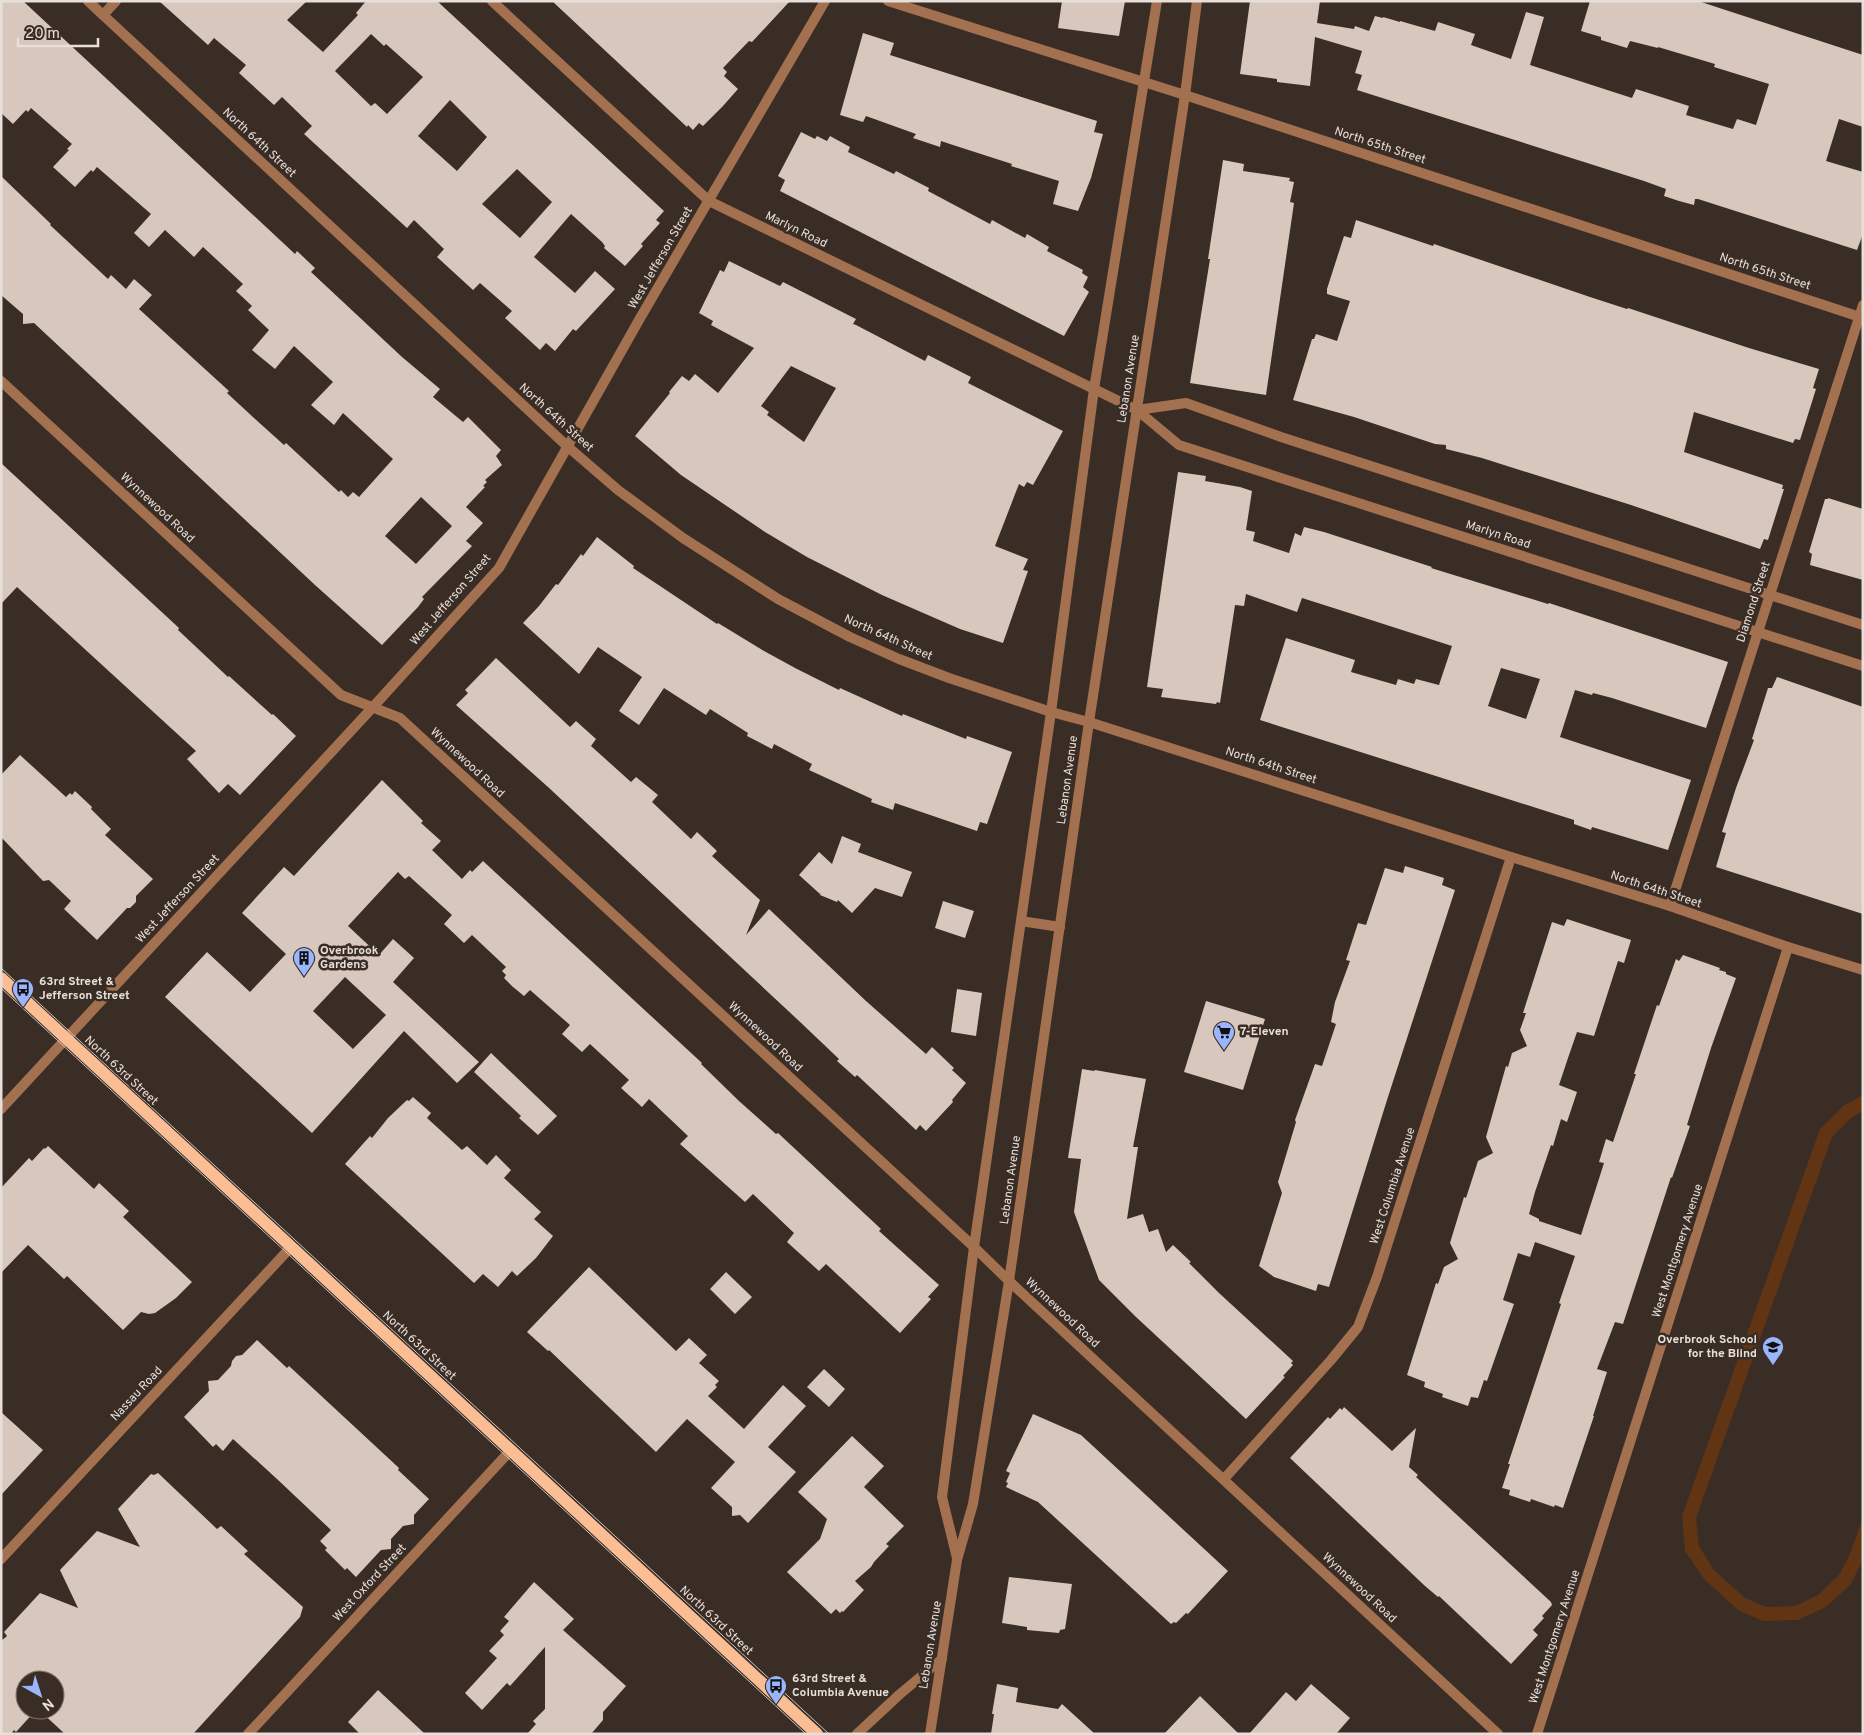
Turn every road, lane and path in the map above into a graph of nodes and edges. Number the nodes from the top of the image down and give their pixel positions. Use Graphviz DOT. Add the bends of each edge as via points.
graph roads {
  1 [pos="88,1"];
  2 [pos="116,1"];
  3 [pos="492,1"];
  4 [pos="825,1"];
  5 [pos="888,1"];
  6 [pos="1157,1"];
  7 [pos="1197,1"];
  8 [pos="103,15"];
  9 [pos="1144,82"];
  10 [pos="1185,95"];
  11 [pos="709,201"];
  12 [pos="1863,304"];
  13 [pos="1861,317"];
  14 [pos="1,381"];
  15 [pos="1094,389"];
  16 [pos="1137,410"];
  17 [pos="567,446"];
  18 [pos="1770,594"];
  19 [pos="1863,625"];
  20 [pos="1758,632"];
  21 [pos="1863,666"];
  22 [pos="373,707"];
  23 [pos="1051,712"];
  24 [pos="1089,722"];
  25 [pos="1511,857"];
  26 [pos="1670,906"];
  27 [pos="1021,921"];
  28 [pos="1060,927"];
  29 [pos="1788,947"];
  30 [pos="1863,970"];
  31 [pos="1,978"];
  32 [pos="67,1039"];
  33 [pos="1,1109"];
  34 [pos="291,1247"];
  35 [pos="974,1247"];
  36 [pos="1009,1280"];
  37 [pos="510,1450"];
  38 [pos="1224,1479"];
  39 [pos="1,1559"];
  40 [pos="957,1560"];
  41 [pos="942,1659"];
  42 [pos="248,1734"];
  43 [pos="818,1734"];
  44 [pos="857,1734"];
  45 [pos="930,1734"];
  46 [pos="1498,1734"];
  47 [pos="1537,1734"];
  1 -- 8 [label="street, North 64th Street"];
  2 -- 8 [label="street"];
  3 -- 11 [label="street, Marlyn Road"];
  4 -- 11 [label="street, West Jefferson Street"];
  5 -- 9 [label="street, North 65th Street"];
  6 -- 9 [label="street, Lebanon Avenue"];
  7 -- 10 [label="street, Lebanon Avenue"];
  8 -- 17 [label="street, North 64th Street"];
  9 -- 10 [label="street, North 65th Street"];
  9 -- 15 [label="street, Lebanon Avenue"];
  10 -- 13 [label="street, North 65th Street"];
  10 -- 16 [label="street, Lebanon Avenue"];
  11 -- 15 [label="street, Marlyn Road"];
  11 -- 17 [label="street, West Jefferson Street"];
  12 -- 13 [label="street, Diamond Street"];
  13 -- 18 [label="street, Diamond Street"];
  14 -- 22 [label="street, Wynnewood Road" via="341,695"];
  15 -- 16 [label="street, Marlyn Road"];
  15 -- 23 [label="street, Lebanon Avenue"];
  16 -- 18 [label="street" via="1186,403 1281,437"];
  16 -- 20 [label="street, Marlyn Road" via="1179,445"];
  16 -- 24 [label="street, Lebanon Avenue"];
  17 -- 22 [label="street, West Jefferson Street" via="499,568"];
  17 -- 23 [label="street, North 64th Street" via="618,490 683,538 778,598 850,637 899,658"];
  18 -- 19 [label="street"];
  18 -- 20 [label="street, Diamond Street"];
  20 -- 21 [label="street, Marlyn Road"];
  20 -- 26 [label="street, Diamond Street"];
  22 -- 32 [label="street, West Jefferson Street"];
  22 -- 35 [label="street, Wynnewood Road" via="400,718"];
  23 -- 24 [label="street, North 64th Street"];
  23 -- 27 [label="street, Lebanon Avenue"];
  24 -- 25 [label="street, North 64th Street"];
  24 -- 28 [label="street, Lebanon Avenue"];
  25 -- 26 [label="street, North 64th Street"];
  25 -- 38 [label="street, West Columbia Avenue" via="1377,1277 1358,1327"];
  26 -- 29 [label="street, North 64th Street"];
  27 -- 28 [label="street"];
  27 -- 35 [label="street, Lebanon Avenue"];
  28 -- 36 [label="street, Lebanon Avenue"];
  29 -- 30 [label="street, North 64th Street"];
  29 -- 47 [label="street, West Montgomery Avenue"];
  31 -- 32 [label="main road, North 63rd Street"];
  32 -- 33 [label="street, West Jefferson Street"];
  32 -- 34 [label="main road, North 63rd Street"];
  34 -- 37 [label="main road, North 63rd Street"];
  34 -- 39 [label="street, Nassau Road"];
  35 -- 36 [label="street, Wynnewood Road"];
  35 -- 40 [label="street, Lebanon Avenue" via="942,1497"];
  36 -- 38 [label="street, Wynnewood Road"];
  36 -- 40 [label="street, Lebanon Avenue" via="973,1504"];
  37 -- 42 [label="street, West Oxford Street"];
  37 -- 43 [label="main road, North 63rd Street"];
  38 -- 46 [label="street, Wynnewood Road"];
  40 -- 41 [label="street, Lebanon Avenue"];
  41 -- 44 [label="street"];
  41 -- 45 [label="street, Lebanon Avenue"];
}
